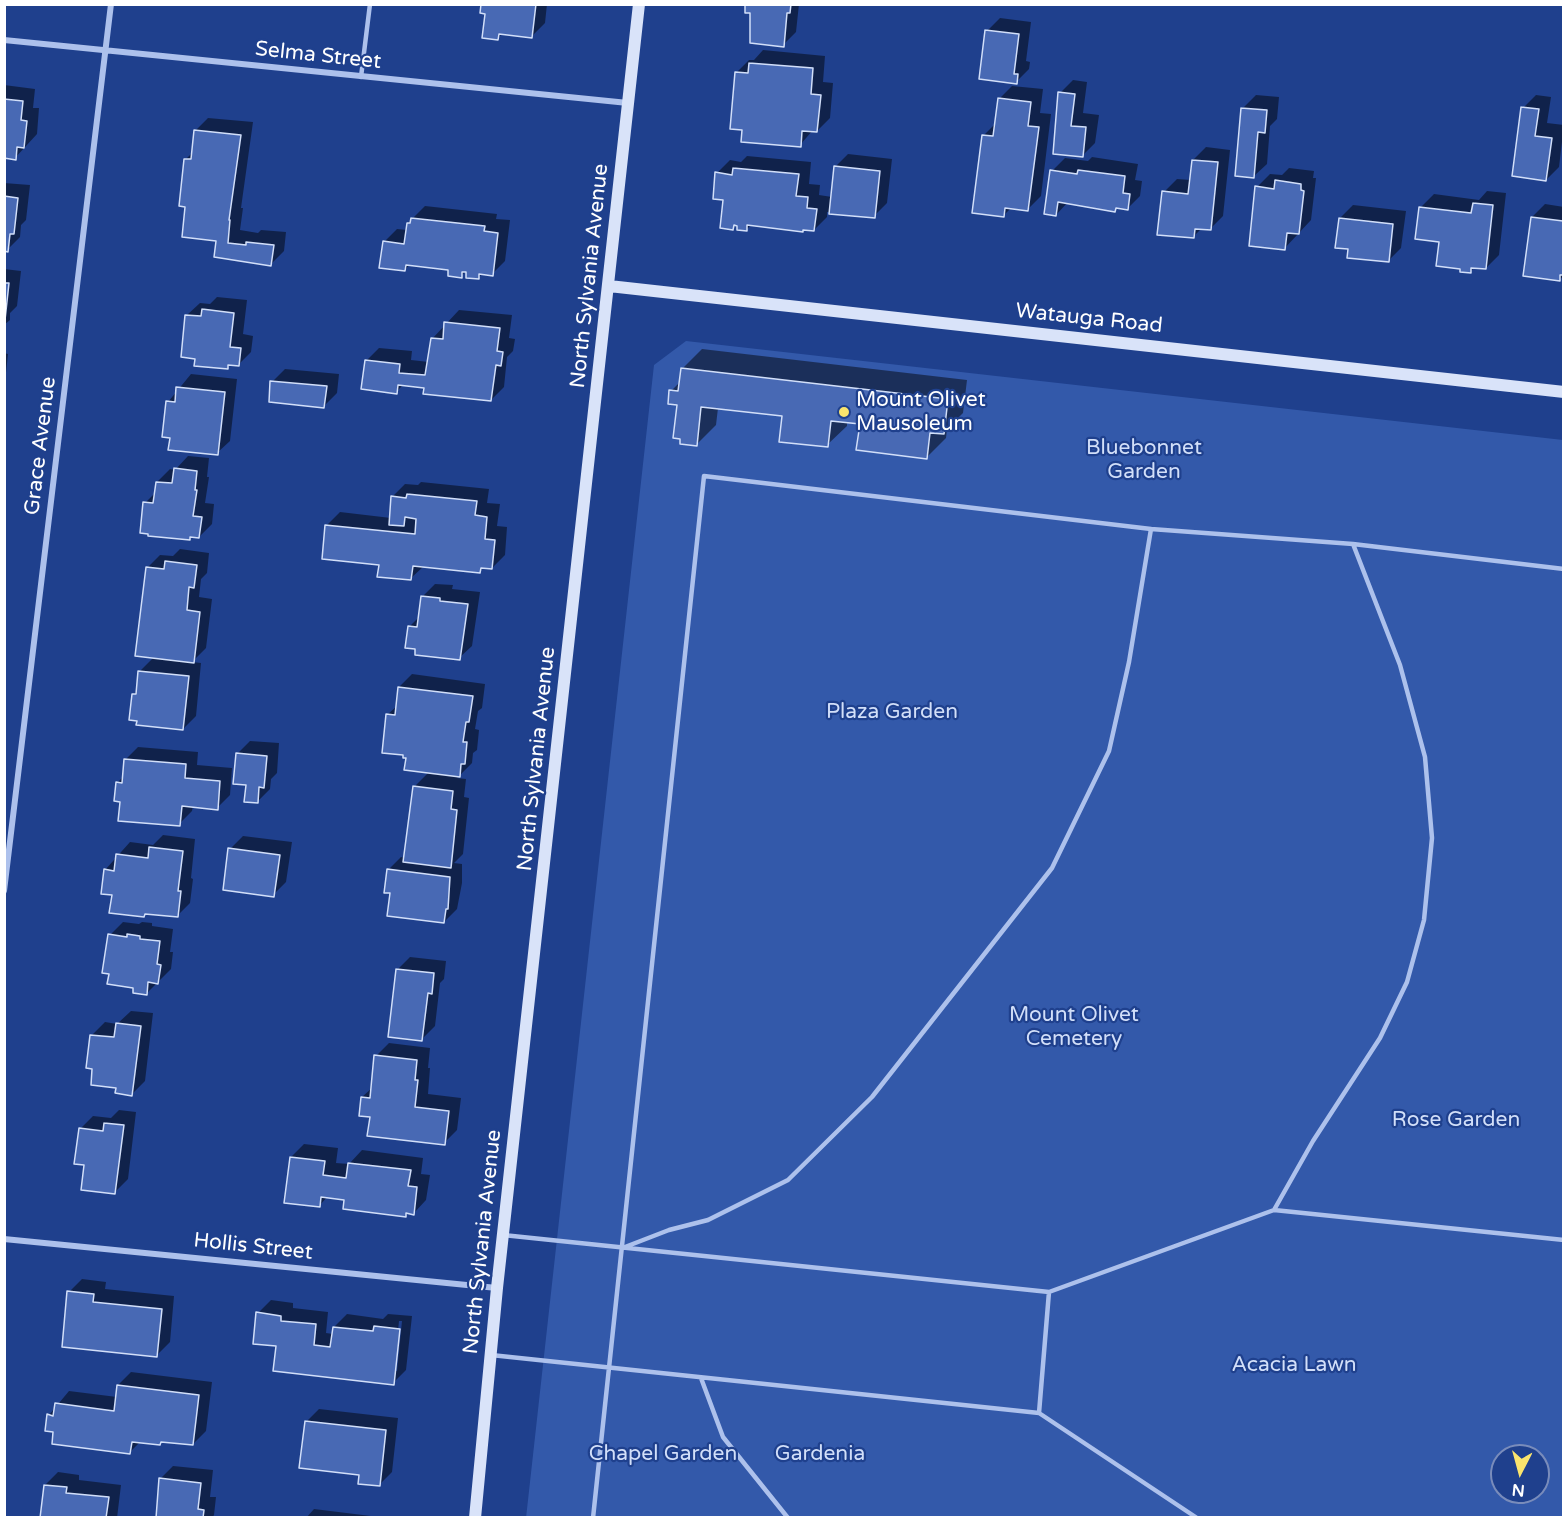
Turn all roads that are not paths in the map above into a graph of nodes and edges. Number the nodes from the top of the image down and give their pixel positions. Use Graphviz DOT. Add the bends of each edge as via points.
graph roads {
  1 [pos="111,4"];
  2 [pos="370,4"];
  3 [pos="639,4"];
  4 [pos="4,40"];
  5 [pos="106,51"];
  6 [pos="361,77"];
  7 [pos="628,103"];
  8 [pos="609,286"];
  9 [pos="1563,392"];
  10 [pos="1151,529"];
  11 [pos="1353,544"];
  12 [pos="1563,569"];
  13 [pos="4,891"];
  14 [pos="1274,1209"];
  15 [pos="503,1235"];
  16 [pos="4,1239"];
  17 [pos="1563,1240"];
  18 [pos="623,1248"];
  19 [pos="497,1288"];
  20 [pos="1049,1292"];
  21 [pos="491,1355"];
  22 [pos="610,1368"];
  23 [pos="701,1378"];
  24 [pos="1038,1413"];
  25 [pos="475,1518"];
  26 [pos="593,1518"];
  27 [pos="788,1518"];
  28 [pos="1197,1518"];
  1 -- 5 [label="street, Grace Avenue"];
  2 -- 6 [label="lane"];
  3 -- 7 [label="main road, North Sylvania Avenue"];
  4 -- 5 [label="street, Selma Street"];
  5 -- 6 [label="street, Selma Street"];
  5 -- 13 [label="street, Grace Avenue"];
  6 -- 7 [label="street, Selma Street"];
  7 -- 8 [label="main road, North Sylvania Avenue"];
  8 -- 9 [label="main road, Watauga Road"];
  8 -- 15 [label="main road, North Sylvania Avenue"];
  10 -- 11 [label="lane"];
  10 -- 18 [label="lane" via="1129,662 1109,751 1052,868 872,1097 788,1180 708,1220"];
  10 -- 18 [label="lane" via="704,476"];
  11 -- 12 [label="lane"];
  11 -- 14 [label="lane" via="1400,665 1425,757 1432,838 1424,920 1407,982 1380,1038"];
  14 -- 17 [label="lane"];
  14 -- 20 [label="lane"];
  15 -- 18 [label="lane"];
  15 -- 19 [label="main road, North Sylvania Avenue"];
  16 -- 19 [label="street, Hollis Street"];
  18 -- 20 [label="lane"];
  18 -- 22 [label="lane"];
  19 -- 21 [label="main road, North Sylvania Avenue"];
  20 -- 24 [label="lane"];
  21 -- 22 [label="lane"];
  21 -- 25 [label="main road, North Sylvania Avenue"];
  22 -- 23 [label="lane"];
  22 -- 26 [label="lane"];
  23 -- 24 [label="lane"];
  23 -- 27 [label="lane" via="723,1437"];
  24 -- 28 [label="lane"];
}
